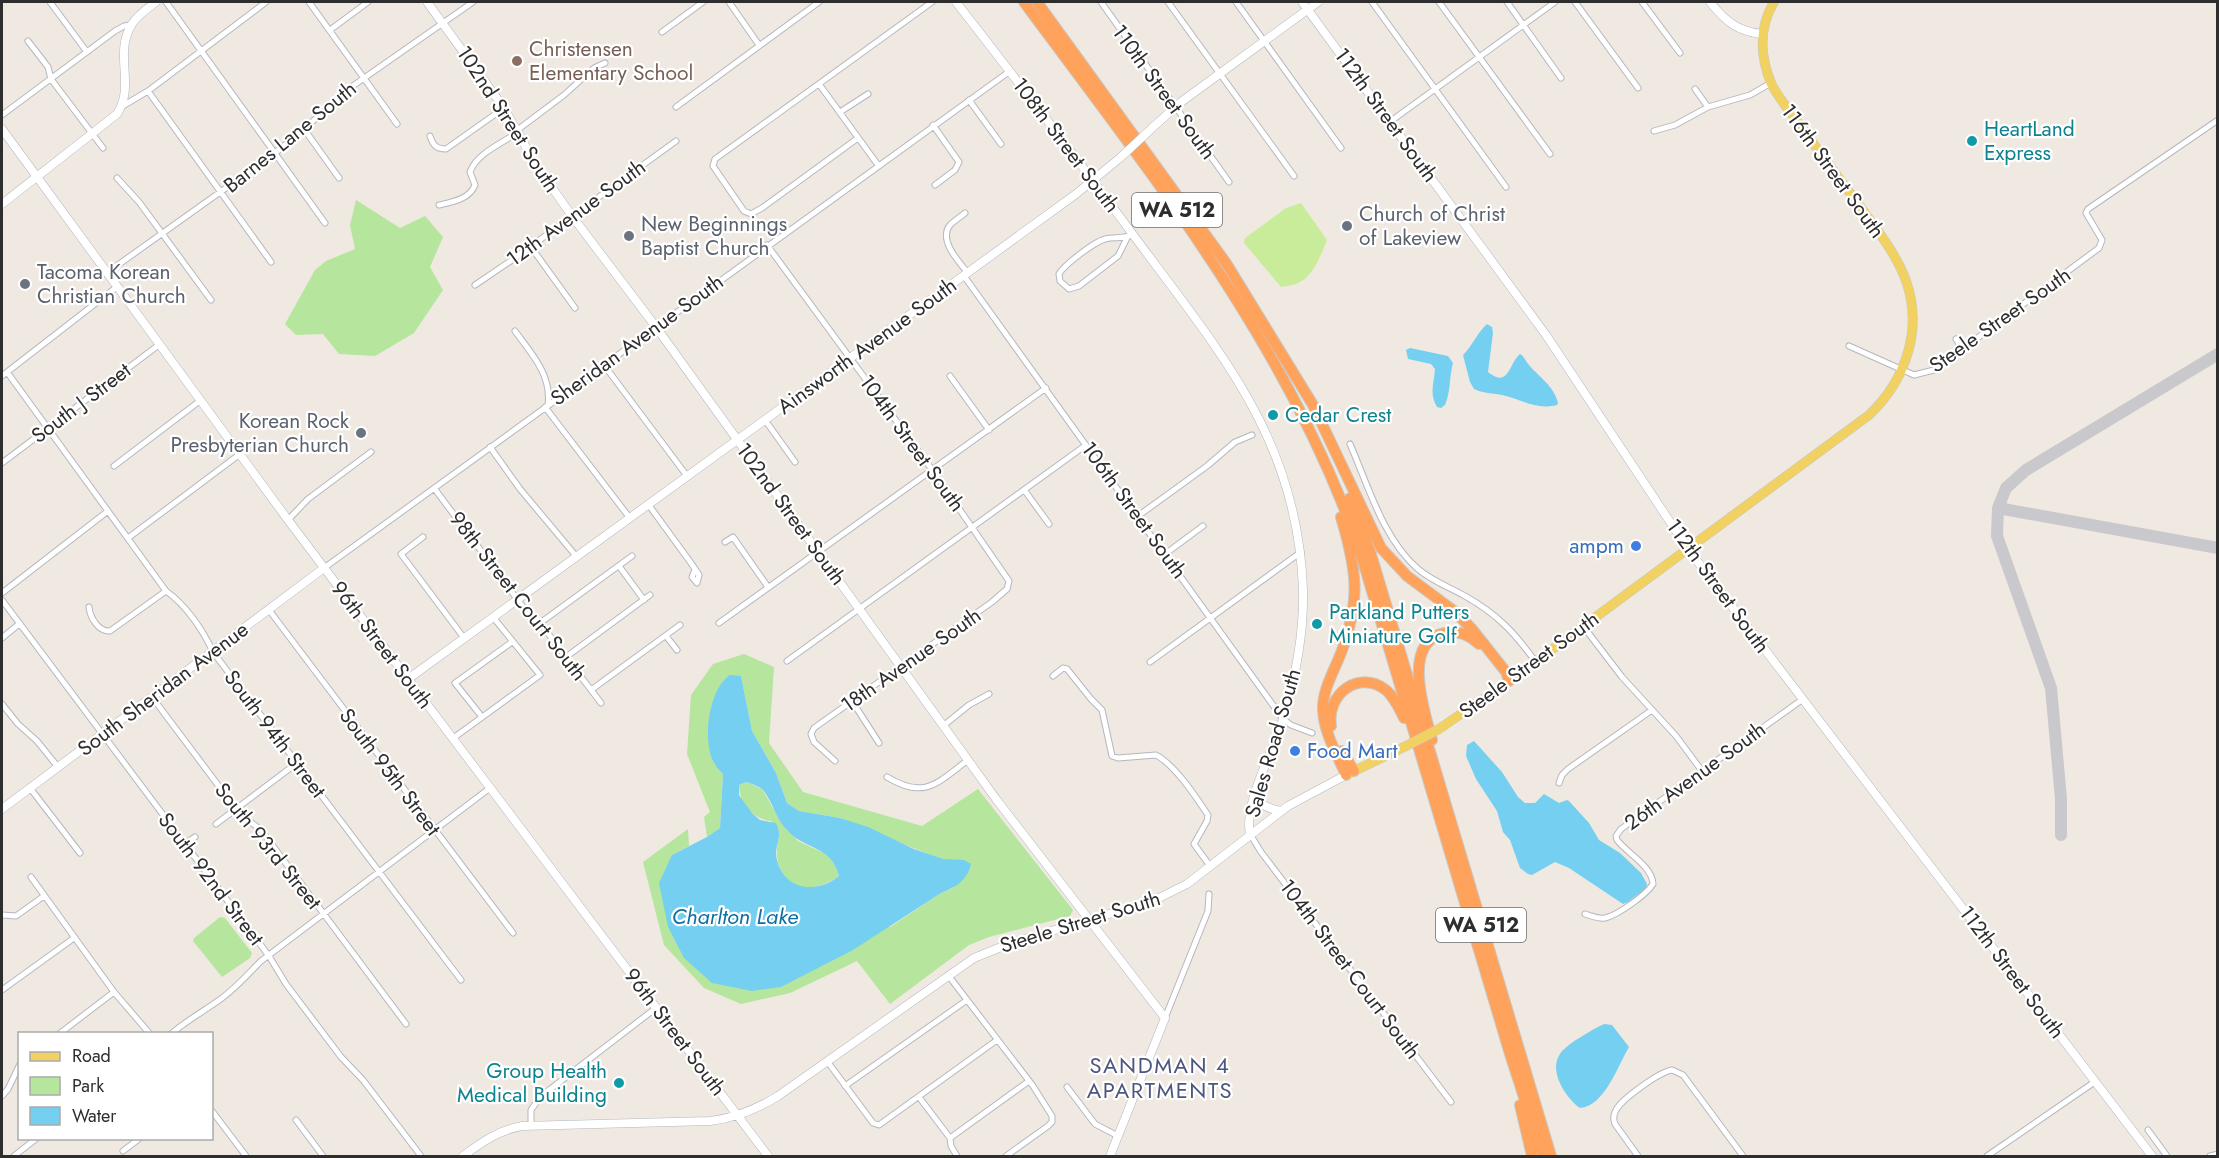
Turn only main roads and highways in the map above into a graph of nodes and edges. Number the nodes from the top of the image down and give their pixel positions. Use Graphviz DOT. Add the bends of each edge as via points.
graph roads {
  1 [pos="1024,2"];
  2 [pos="1037,2"];
  3 [pos="1774,2"];
  4 [pos="1290,366"];
  5 [pos="1902,370"];
  6 [pos="1327,468"];
  7 [pos="1509,681"];
  8 [pos="1350,773"];
  9 [pos="1440,803"];
  10 [pos="1514,1052"];
  11 [pos="1532,1156"];
  12 [pos="1543,1156"];
  13 [pos="1551,1156"];
  14 [pos="1558,1156"];
  1 -- 6 [label="highway, WA 512" via="1194,234 1246,313 1290,390"];
  2 -- 4 [label="highway, WA 512" via="1215,247"];
  3 -- 5 [label="main road, 116th Street South" via="1763,34 1764,62 1771,83 1875,227 1909,291 1911,341"];
  4 -- 7 [label="highway" via="1385,553 1472,629"];
  4 -- 9 [label="highway, WA 512" via="1337,466 1370,551"];
  5 -- 7 [label="main road, Steele Street South" via="1869,415"];
  6 -- 8 [label="highway" via="1356,581 1352,619 1323,704 1326,728"];
  6 -- 9 [label="highway, WA 512" via="1360,551"];
  7 -- 8 [label="main road, Steele Street South, bridge" via="1439,729"];
  7 -- 9 [label="highway" via="1465,634 1442,633 1422,650 1419,675 1443,783"];
  8 -- 9 [label="highway" via="1332,731 1330,712 1336,697 1345,689 1354,684 1370,684 1383,688 1396,702 1427,787"];
  9 -- 10 [label="highway, WA 512"];
  10 -- 11 [label="highway" via="1515,1088"];
  10 -- 12 [label="highway, WA 512"];
  10 -- 13 [label="highway, WA 512"];
  10 -- 14 [label="highway" via="1540,1101"];
}
